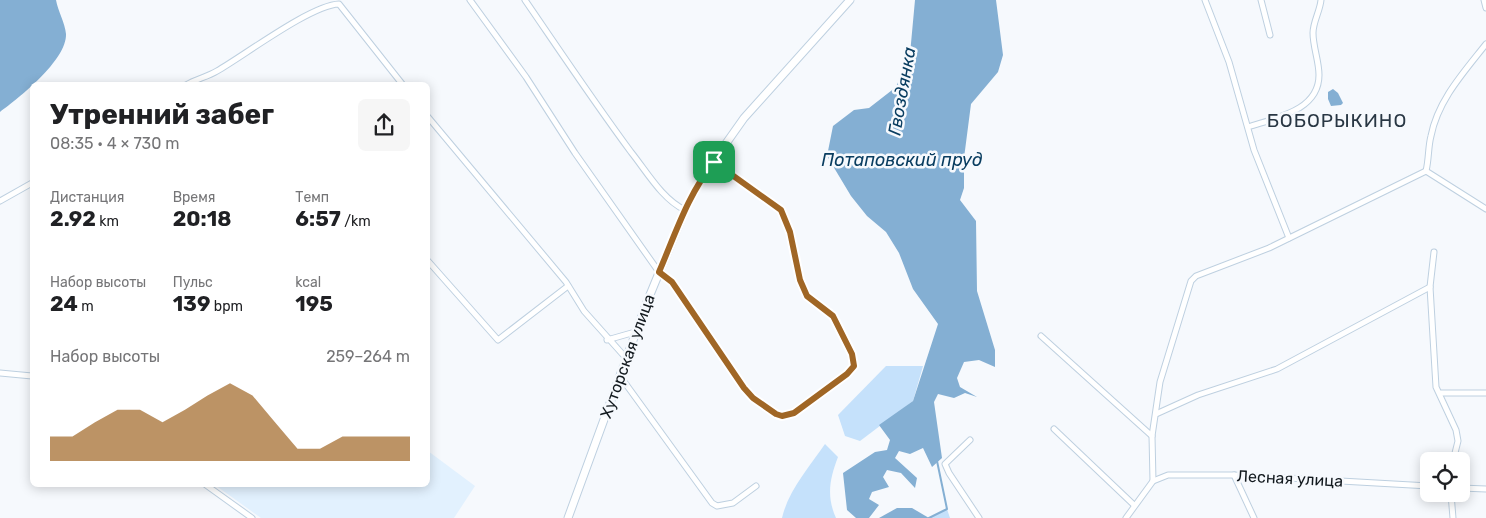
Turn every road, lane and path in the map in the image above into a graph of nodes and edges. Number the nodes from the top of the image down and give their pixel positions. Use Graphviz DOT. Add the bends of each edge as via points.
graph roads {
  1 [pos="470,0"];
  2 [pos="525,0"];
  3 [pos="850,0"];
  4 [pos="1206,0"];
  5 [pos="1261,0"];
  6 [pos="1321,0"];
  7 [pos="1484,0"];
  8 [pos="339,2"];
  9 [pos="1486,8"];
  10 [pos="1270,35"];
  11 [pos="1486,44"];
  12 [pos="193,82"];
  13 [pos="401,82"];
  14 [pos="430,119"];
  15 [pos="1248,127"];
  16 [pos="714,162"];
  17 [pos="1426,171"];
  18 [pos="30,183"];
  19 [pos="0,201"];
  20 [pos="1486,209"];
  21 [pos="685,210"];
  22 [pos="1289,238"];
  23 [pos="1434,252"];
  24 [pos="430,263"];
  25 [pos="659,272"];
  26 [pos="568,286"];
  27 [pos="1430,286"];
  28 [pos="635,332"];
  29 [pos="1041,336"];
  30 [pos="607,340"];
  31 [pos="626,358"];
  32 [pos="0,373"];
  33 [pos="30,376"];
  34 [pos="620,376"];
  35 [pos="1441,393"];
  36 [pos="1486,393"];
  37 [pos="1156,414"];
  38 [pos="1054,429"];
  39 [pos="1152,436"];
  40 [pos="970,440"];
  41 [pos="1455,452"];
  42 [pos="1234,475"];
  43 [pos="1153,481"];
  44 [pos="1420,485"];
  45 [pos="756,486"];
  46 [pos="209,487"];
  47 [pos="1470,489"];
  48 [pos="1486,490"];
  49 [pos="1452,502"];
  50 [pos="1132,508"];
  51 [pos="252,518"];
  52 [pos="568,518"];
  53 [pos="979,518"];
  54 [pos="1126,518"];
  55 [pos="1132,518"];
  56 [pos="1254,518"];
  57 [pos="1453,518"];
  1 -- 25 [label="street"];
  2 -- 21 [label="street" via="650,176 674,205"];
  3 -- 16 [label="main road, Хуторская улица" via="744,118"];
  4 -- 15 [label="street"];
  5 -- 10 [label="street"];
  6 -- 15 [label="street" via="1313,33 1318,88 1301,108"];
  7 -- 9 [label="street"];
  8 -- 12 [label="street" via="310,14 216,72"];
  8 -- 13 [label="street"];
  11 -- 17 [label="street" via="1440,109 1430,137"];
  14 -- 26 [label="street"];
  15 -- 22 [label="street"];
  16 -- 21 [label="main road, Хуторская улица"];
  16 -- 25 [label="street" via="781,210 807,296 833,316 852,354 854,366 794,413 776,414 744,388 672,282"];
  17 -- 20 [label="street"];
  17 -- 22 [label="street"];
  18 -- 19 [label="street"];
  21 -- 25 [label="main road, Хуторская улица"];
  22 -- 37 [label="street" via="1196,276 1191,281 1169,346"];
  23 -- 27 [label="street"];
  24 -- 26 [label="street" via="498,340"];
  25 -- 28 [label="main road, Хуторская улица"];
  26 -- 30 [label="street"];
  27 -- 35 [label="street" via="1436,387"];
  27 -- 37 [label="street" via="1277,369 1198,395"];
  28 -- 30 [label="street"];
  28 -- 31 [label="main road, Хуторская улица"];
  29 -- 39 [label="street"];
  30 -- 31 [label="street"];
  31 -- 34 [label="main road, Хуторская улица"];
  32 -- 33 [label="street"];
  34 -- 45 [label="street" via="712,503 716,506 733,503"];
  34 -- 52 [label="main road, Хуторская улица"];
  35 -- 36 [label="street"];
  35 -- 41 [label="street" via="1456,430"];
  37 -- 39 [label="street"];
  38 -- 50 [label="street"];
  39 -- 43 [label="street"];
  40 -- 53 [label="street" via="945,464"];
  42 -- 43 [label="street, Лесная улица" via="1168,475"];
  42 -- 44 [label="street, Лесная улица"];
  42 -- 56 [label="street"];
  43 -- 50 [label="street"];
  46 -- 51 [label="street"];
  47 -- 48 [label="street"];
  49 -- 57 [label="street"];
  50 -- 54 [label="street"];
  50 -- 55 [label="street"];
}
